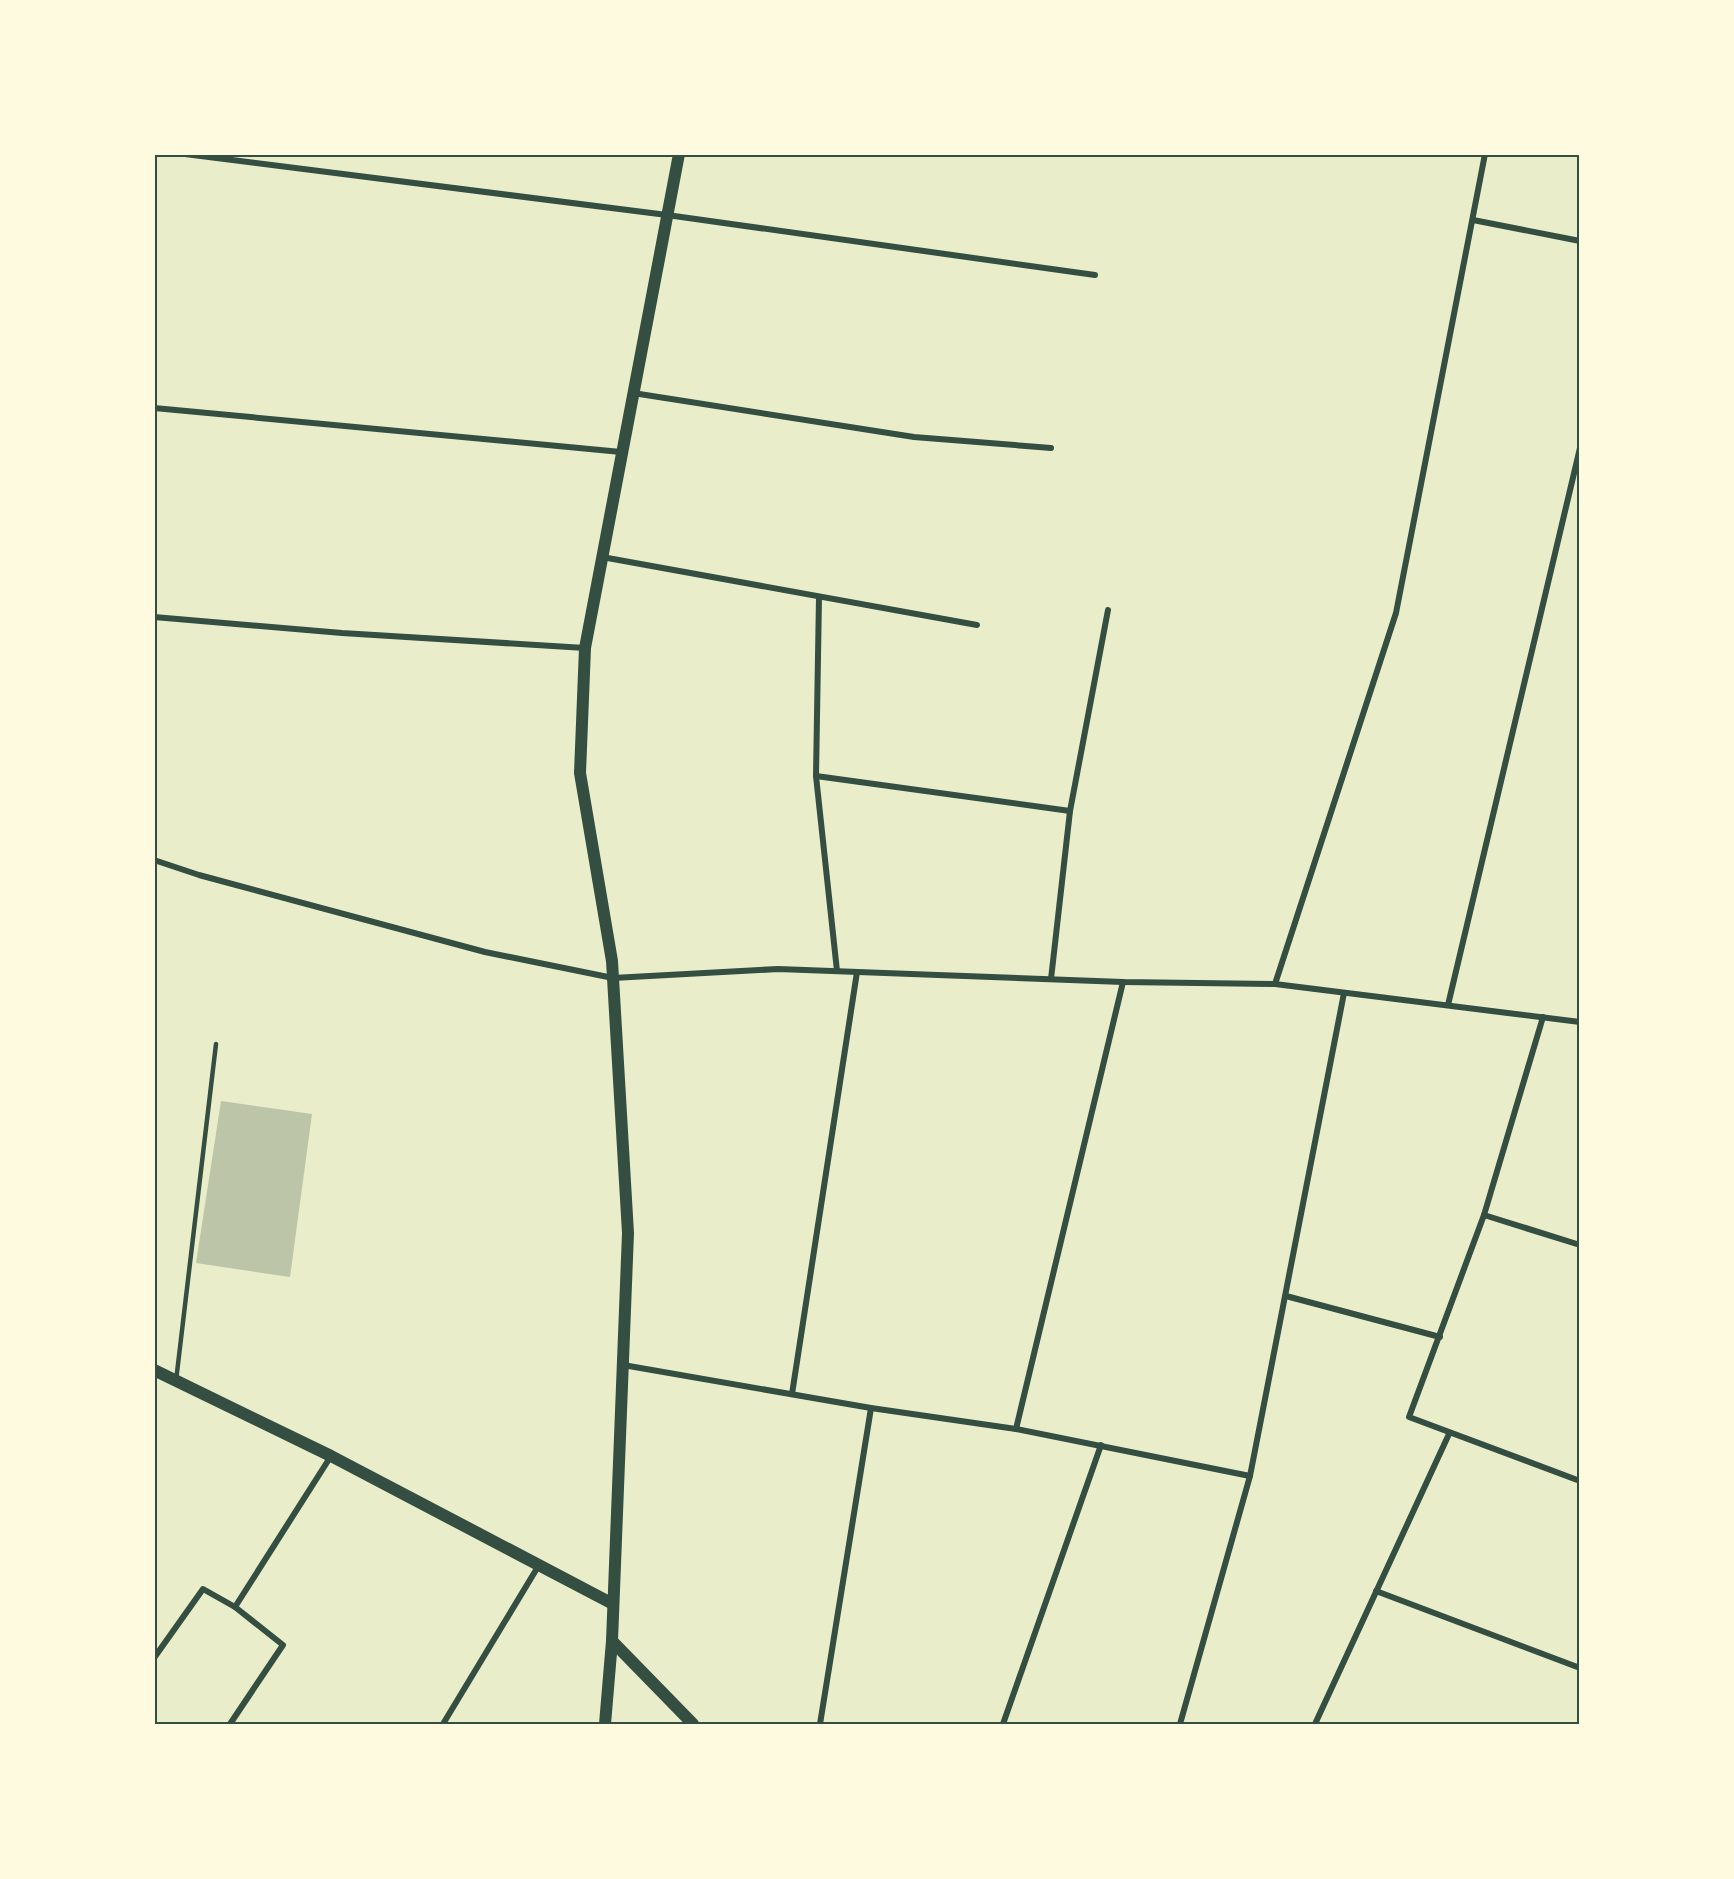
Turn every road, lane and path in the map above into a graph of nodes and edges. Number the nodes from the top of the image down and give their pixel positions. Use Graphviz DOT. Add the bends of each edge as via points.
graph roads {
  1 [pos="185,154"];
  2 [pos="679,154"];
  3 [pos="1485,154"];
  4 [pos="667,215"];
  5 [pos="1473,220"];
  6 [pos="1580,241"];
  7 [pos="1095,275"];
  8 [pos="633,393"];
  9 [pos="154,408"];
  10 [pos="1580,447"];
  11 [pos="1051,448"];
  12 [pos="621,452"];
  13 [pos="601,557"];
  14 [pos="819,597"];
  15 [pos="1108,610"];
  16 [pos="154,617"];
  17 [pos="976,625"];
  18 [pos="585,648"];
  19 [pos="816,776"];
  20 [pos="1070,812"];
  21 [pos="154,860"];
  22 [pos="837,971"];
  23 [pos="857,972"];
  24 [pos="613,978"];
  25 [pos="1051,979"];
  26 [pos="1124,982"];
  27 [pos="1275,984"];
  28 [pos="1344,993"];
  29 [pos="1448,1005"];
  30 [pos="1543,1017"];
  31 [pos="1580,1022"];
  32 [pos="216,1044"];
  33 [pos="1484,1215"];
  34 [pos="1580,1245"];
  35 [pos="1287,1296"];
  36 [pos="1440,1337"];
  37 [pos="623,1365"];
  38 [pos="154,1370"];
  39 [pos="176,1381"];
  40 [pos="792,1394"];
  41 [pos="871,1408"];
  42 [pos="1016,1429"];
  43 [pos="1449,1434"];
  44 [pos="1101,1445"];
  45 [pos="332,1456"];
  46 [pos="1250,1476"];
  47 [pos="1580,1481"];
  48 [pos="539,1565"];
  49 [pos="1376,1591"];
  50 [pos="613,1604"];
  51 [pos="235,1607"];
  52 [pos="612,1641"];
  53 [pos="154,1658"];
  54 [pos="1580,1668"];
  55 [pos="230,1725"];
  56 [pos="443,1725"];
  57 [pos="605,1725"];
  58 [pos="693,1725"];
  59 [pos="820,1725"];
  60 [pos="1003,1725"];
  61 [pos="1180,1725"];
  62 [pos="1315,1725"];
  1 -- 4 [label="street"];
  2 -- 4 [label="main road"];
  3 -- 5 [label="street"];
  4 -- 7 [label="street"];
  4 -- 8 [label="main road"];
  5 -- 6 [label="street"];
  5 -- 27 [label="street" via="1396,613"];
  8 -- 11 [label="street" via="914,437"];
  8 -- 12 [label="main road"];
  9 -- 12 [label="street"];
  10 -- 29 [label="street"];
  12 -- 13 [label="main road"];
  13 -- 14 [label="street"];
  13 -- 18 [label="main road"];
  14 -- 17 [label="street"];
  14 -- 19 [label="street"];
  15 -- 20 [label="street"];
  16 -- 18 [label="street"];
  18 -- 24 [label="main road" via="580,773"];
  19 -- 20 [label="street"];
  19 -- 22 [label="street"];
  20 -- 25 [label="street"];
  21 -- 24 [label="street" via="485,952"];
  22 -- 23 [label="street"];
  22 -- 24 [label="street" via="778,969"];
  23 -- 25 [label="street"];
  23 -- 40 [label="street"];
  24 -- 37 [label="main road" via="628,1233"];
  25 -- 26 [label="street"];
  26 -- 27 [label="street"];
  26 -- 42 [label="street"];
  27 -- 28 [label="street"];
  28 -- 29 [label="street"];
  28 -- 35 [label="street"];
  29 -- 30 [label="street"];
  30 -- 31 [label="street"];
  30 -- 33 [label="street"];
  32 -- 39 [label="lane"];
  33 -- 34 [label="street"];
  33 -- 36 [label="street"];
  35 -- 36 [label="street"];
  35 -- 46 [label="street"];
  36 -- 43 [label="street" via="1409,1417"];
  37 -- 40 [label="street"];
  37 -- 50 [label="main road"];
  38 -- 39 [label="main road"];
  39 -- 45 [label="main road"];
  40 -- 41 [label="street"];
  41 -- 42 [label="street"];
  41 -- 59 [label="street"];
  42 -- 44 [label="street"];
  43 -- 47 [label="street"];
  43 -- 49 [label="street"];
  44 -- 46 [label="street"];
  44 -- 60 [label="street"];
  45 -- 48 [label="main road"];
  45 -- 51 [label="street"];
  46 -- 61 [label="street"];
  48 -- 50 [label="main road"];
  48 -- 56 [label="street"];
  49 -- 54 [label="street"];
  49 -- 62 [label="street"];
  50 -- 52 [label="main road"];
  51 -- 53 [label="street" via="203,1588"];
  51 -- 55 [label="street" via="283,1645"];
  52 -- 57 [label="main road"];
  52 -- 58 [label="main road"];
}
